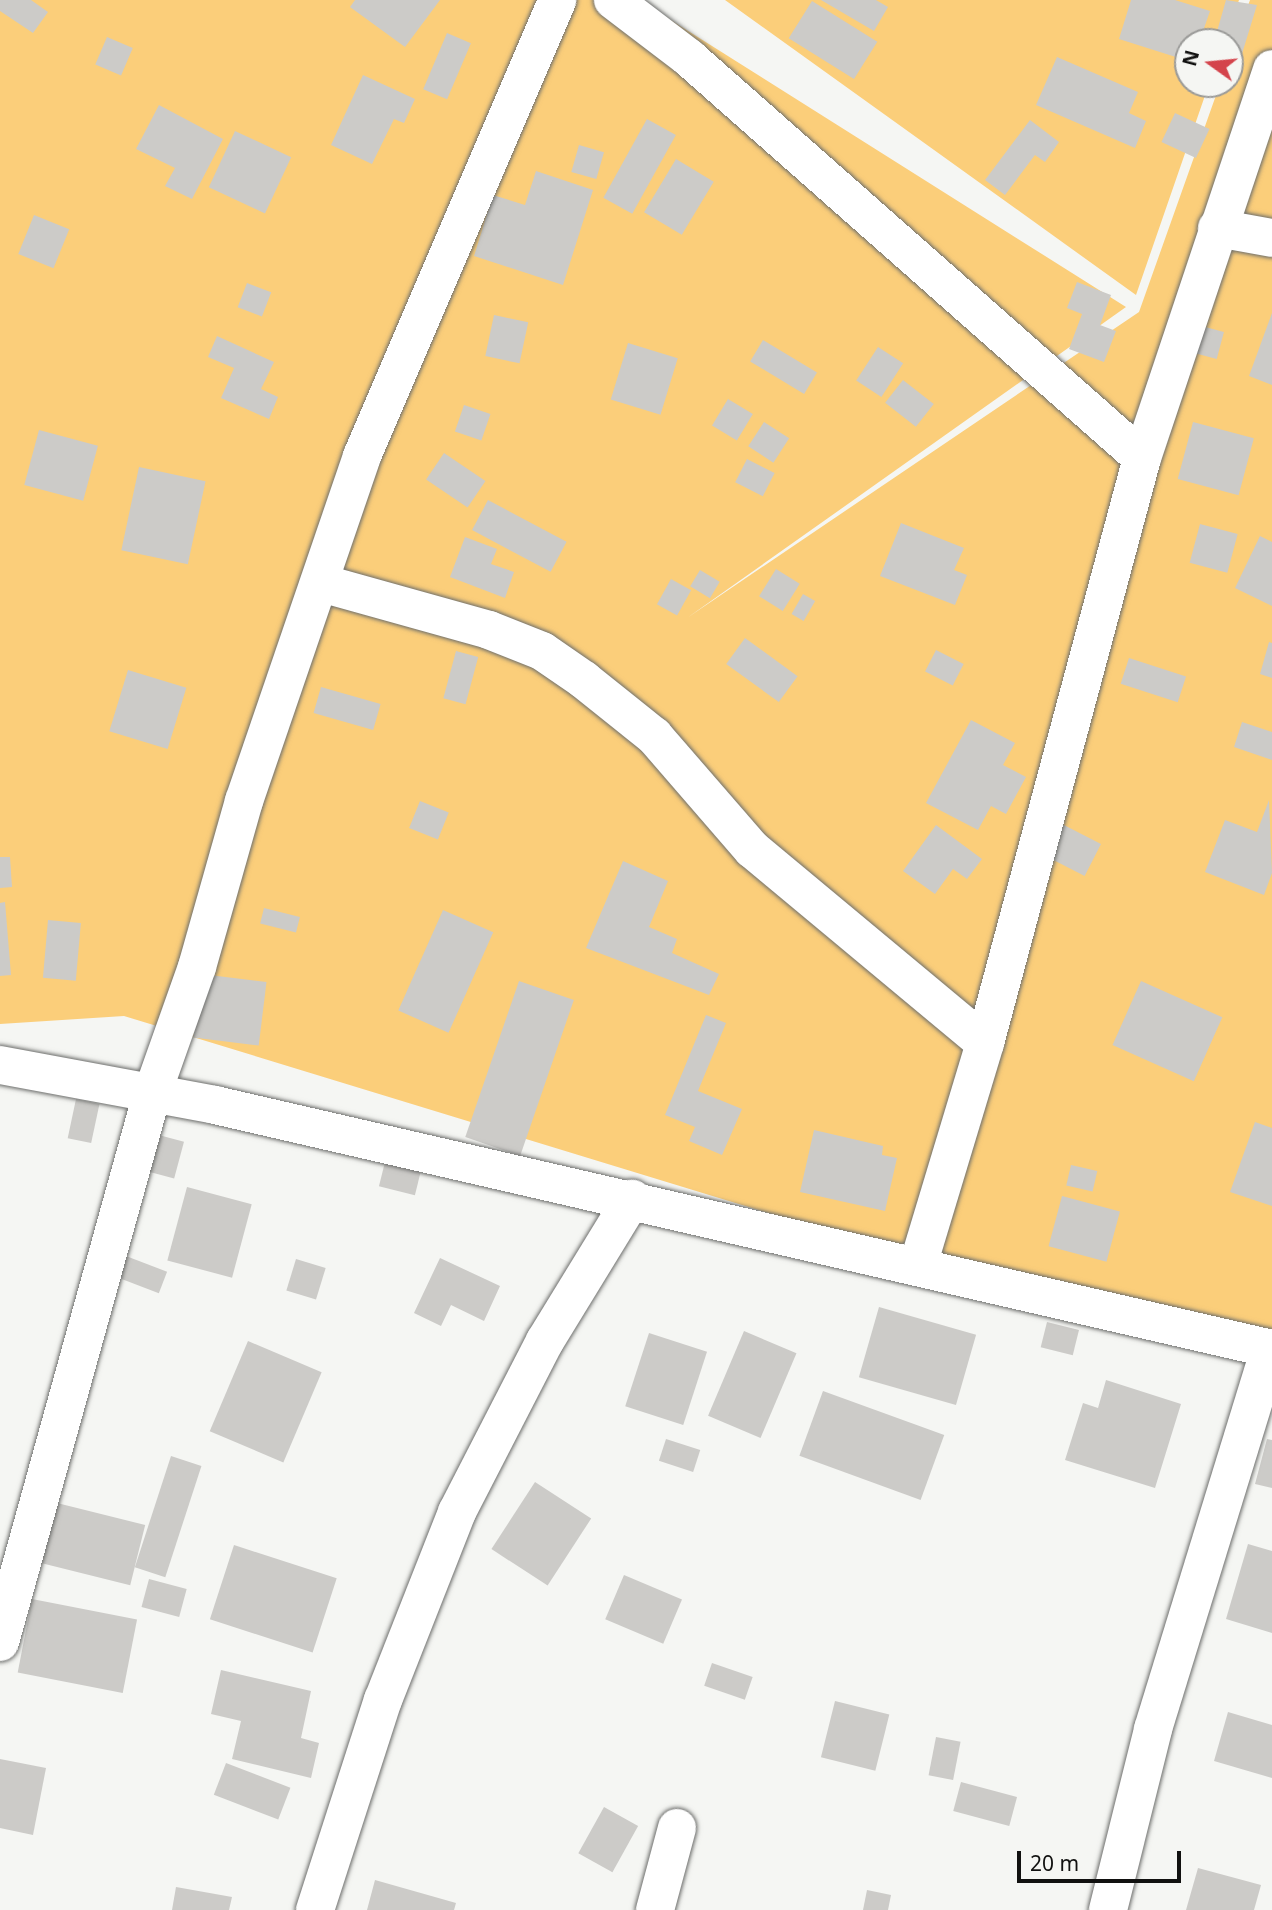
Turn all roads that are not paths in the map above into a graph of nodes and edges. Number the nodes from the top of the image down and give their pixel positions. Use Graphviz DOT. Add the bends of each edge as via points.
graph roads {
  1 [pos="557,0"];
  2 [pos="613,0"];
  3 [pos="1272,69"];
  4 [pos="1217,228"];
  5 [pos="1272,238"];
  6 [pos="1142,458"];
  7 [pos="321,583"];
  8 [pos="985,1043"];
  9 [pos="0,1065"];
  10 [pos="152,1094"];
  11 [pos="632,1199"];
  12 [pos="918,1265"];
  13 [pos="1271,1349"];
  14 [pos="0,1642"];
  15 [pos="677,1828"];
  16 [pos="315,1910"];
  17 [pos="655,1910"];
  18 [pos="1108,1910"];
  1 -- 7 [label="street" via="422,306 362,456"];
  2 -- 6 [label="street" via="689,58"];
  3 -- 4 [label="street"];
  4 -- 5 [label="street"];
  4 -- 6 [label="street"];
  6 -- 8 [label="street"];
  7 -- 8 [label="street" via="542,650 654,736 752,849"];
  7 -- 10 [label="street"];
  8 -- 12 [label="street"];
  9 -- 10 [label="street"];
  10 -- 11 [label="street"];
  10 -- 14 [label="street"];
  11 -- 12 [label="street"];
  11 -- 16 [label="street" via="545,1340 457,1512 383,1700"];
  12 -- 13 [label="street"];
  13 -- 18 [label="street" via="1153,1729"];
  15 -- 17 [label="street"];
}
